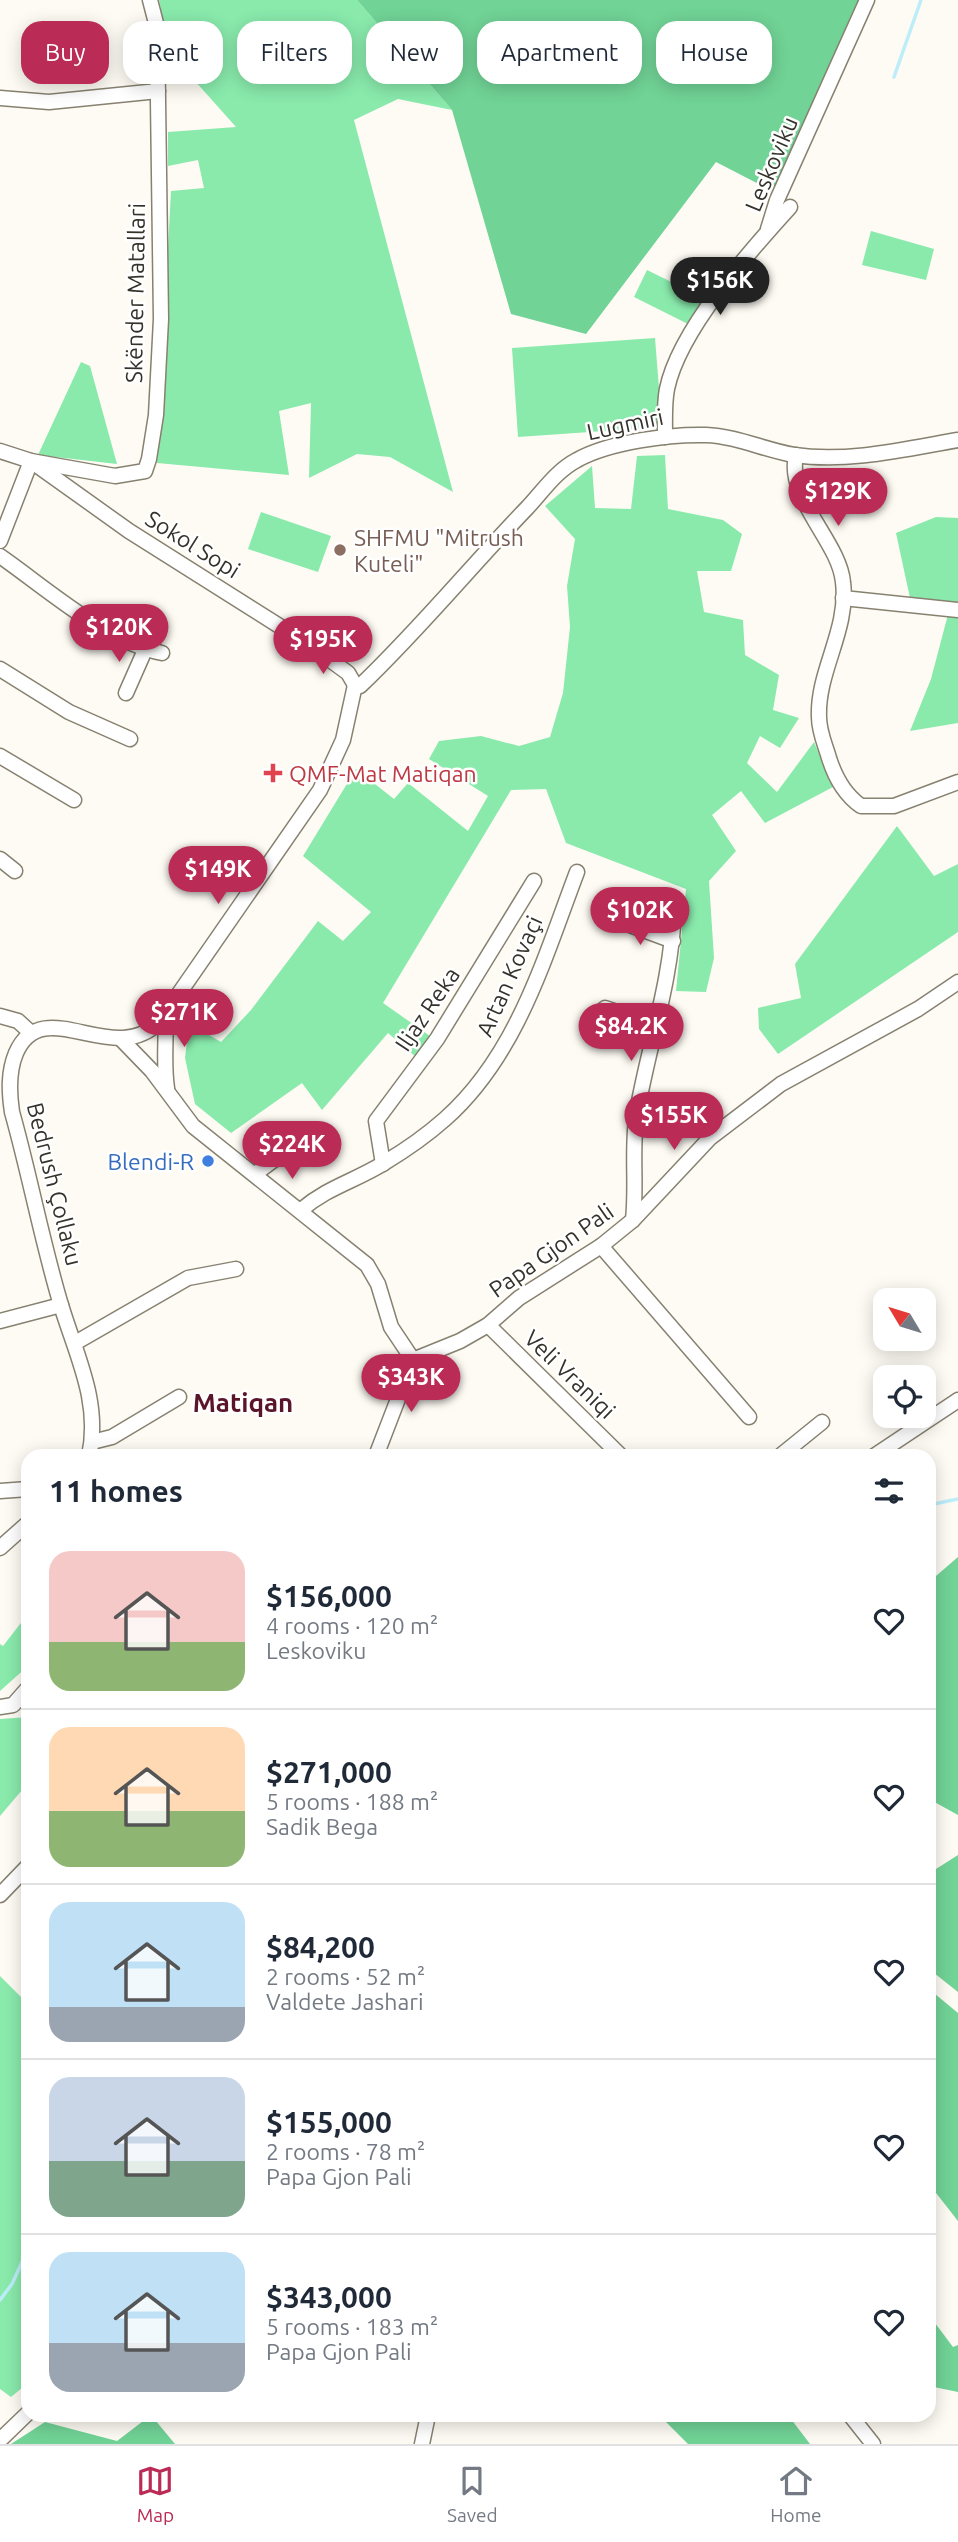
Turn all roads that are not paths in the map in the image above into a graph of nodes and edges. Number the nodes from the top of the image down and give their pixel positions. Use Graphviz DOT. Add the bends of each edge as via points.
graph roads {
  1 [pos="150,0"];
  2 [pos="867,0"];
  3 [pos="158,91"];
  4 [pos="0,98"];
  5 [pos="790,207"];
  6 [pos="768,231"];
  7 [pos="665,437"];
  8 [pos="958,440"];
  9 [pos="0,451"];
  10 [pos="796,455"];
  11 [pos="31,461"];
  12 [pos="0,541"];
  13 [pos="0,556"];
  14 [pos="843,598"];
  15 [pos="958,610"];
  16 [pos="145,650"];
  17 [pos="162,653"];
  18 [pos="0,669"];
  19 [pos="355,685"];
  20 [pos="126,693"];
  21 [pos="130,739"];
  22 [pos="0,756"];
  23 [pos="958,782"];
  24 [pos="74,800"];
  25 [pos="0,859"];
  26 [pos="15,871"];
  27 [pos="577,872"];
  28 [pos="534,881"];
  29 [pos="674,909"];
  30 [pos="619,921"];
  31 [pos="673,941"];
  32 [pos="958,982"];
  33 [pos="605,1008"];
  34 [pos="165,1012"];
  35 [pos="0,1016"];
  36 [pos="658,1026"];
  37 [pos="30,1032"];
  38 [pos="121,1039"];
  39 [pos="167,1089"];
  40 [pos="307,1144"];
  41 [pos="383,1164"];
  42 [pos="255,1174"];
  43 [pos="301,1210"];
  44 [pos="633,1220"];
  45 [pos="601,1246"];
  46 [pos="236,1269"];
  47 [pos="61,1305"];
  48 [pos="0,1321"];
  49 [pos="488,1325"];
  50 [pos="75,1343"];
  51 [pos="413,1360"];
  52 [pos="179,1397"];
  53 [pos="958,1400"];
  54 [pos="749,1417"];
  55 [pos="822,1423"];
  56 [pos="90,1449"];
  57 [pos="379,1449"];
  58 [pos="614,1449"];
  59 [pos="789,1449"];
  60 [pos="884,1449"];
  61 [pos="21,1490"];
  62 [pos="0,1491"];
  63 [pos="21,1529"];
  64 [pos="0,1548"];
  65 [pos="21,1696"];
  66 [pos="0,1707"];
  67 [pos="21,1873"];
  68 [pos="0,1895"];
  69 [pos="21,2420"];
  70 [pos="427,2422"];
  71 [pos="856,2422"];
  72 [pos="0,2440"];
  73 [pos="422,2444"];
  74 [pos="873,2444"];
  1 -- 3 [label="street, Skënder Matallari" via="157,27"];
  2 -- 6 [label="street, Leskoviku" via="777,200"];
  3 -- 4 [label="street" via="49,102"];
  3 -- 11 [label="street, Skënder Matallari" via="160,351 156,415 145,471 115,476"];
  5 -- 6 [label="street, Leskoviku"];
  6 -- 7 [label="street, Leskoviku" via="706,306 676,362 667,388"];
  7 -- 10 [label="street, Lugmiri" via="709,435"];
  7 -- 19 [label="street, Lugmiri" via="596,452 564,468 390,657 360,686"];
  8 -- 10 [label="street, Lugmiri" via="859,455"];
  9 -- 11 [label="street, Sokol Sopi"];
  10 -- 14 [label="street" via="794,477 844,580"];
  11 -- 12 [label="street"];
  11 -- 19 [label="street, Sokol Sopi" via="129,531 311,646 348,673"];
  13 -- 16 [label="street"];
  14 -- 15 [label="street"];
  14 -- 23 [label="street" via="818,715 822,741 844,790 861,806 894,806"];
  16 -- 17 [label="street"];
  16 -- 20 [label="street"];
  18 -- 21 [label="street" via="69,712"];
  19 -- 34 [label="street" via="349,723 320,790"];
  22 -- 24 [label="street"];
  25 -- 26 [label="street"];
  27 -- 41 [label="street, Artan Kovaçi" via="529,999 493,1066 445,1119"];
  28 -- 41 [label="street, Iljaz Reka" via="437,1039 376,1121"];
  29 -- 31 [label="street"];
  30 -- 31 [label="street"];
  31 -- 36 [label="street"];
  32 -- 44 [label="street, Papa Gjon Pali" via="781,1084 710,1138"];
  33 -- 36 [label="street"];
  34 -- 38 [label="street" via="152,1030"];
  34 -- 39 [label="street"];
  35 -- 37 [label="street" via="18,1021"];
  36 -- 44 [label="street" via="637,1113"];
  37 -- 38 [label="street" via="52,1028"];
  37 -- 47 [label="street, Bedrush Çollaku" via="11,1069 11,1104"];
  38 -- 39 [label="street"];
  39 -- 42 [label="street" via="193,1126"];
  40 -- 42 [label="street" via="282,1154"];
  41 -- 43 [label="street, Artan Kovaçi" via="322,1192"];
  42 -- 43 [label="street"];
  43 -- 51 [label="street" via="368,1265 391,1326"];
  44 -- 45 [label="street, Papa Gjon Pali"];
  45 -- 49 [label="street, Papa Gjon Pali" via="519,1298"];
  45 -- 54 [label="street"];
  46 -- 50 [label="street" via="188,1278"];
  47 -- 48 [label="street"];
  47 -- 50 [label="street, Bedrush Çollaku"];
  49 -- 51 [label="street, Papa Gjon Pali"];
  49 -- 58 [label="street, Veli Vraniqi"];
  50 -- 56 [label="street, Bedrush Çollaku" via="90,1393"];
  51 -- 57 [label="street"];
  52 -- 56 [label="street"];
  53 -- 60 [label="street"];
  55 -- 59 [label="street"];
  61 -- 62 [label="street"];
  63 -- 64 [label="street"];
  65 -- 66 [label="street" via="13,1705"];
  67 -- 68 [label="street"];
  69 -- 72 [label="street"];
  70 -- 73 [label="street"];
  71 -- 74 [label="street"];
}
